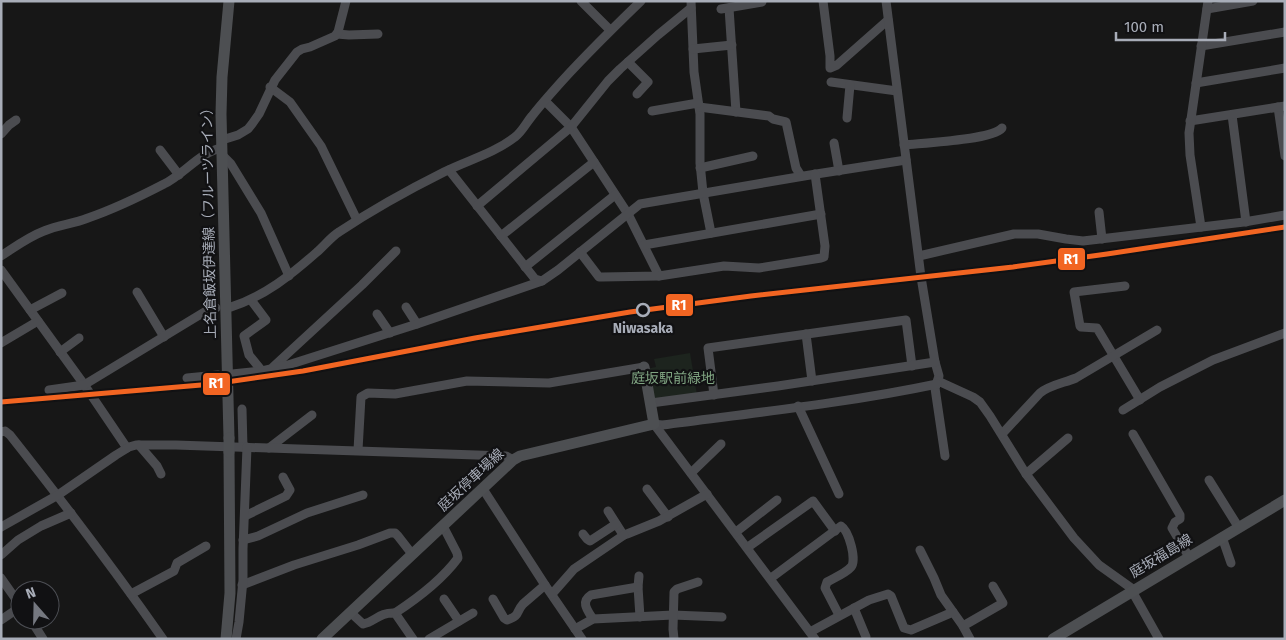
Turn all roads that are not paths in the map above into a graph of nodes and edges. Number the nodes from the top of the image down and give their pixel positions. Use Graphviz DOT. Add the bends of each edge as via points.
graph roads {
  1 [pos="229,1"];
  2 [pos="346,1"];
  3 [pos="581,1"];
  4 [pos="823,1"];
  5 [pos="886,1"];
  6 [pos="1253,1"];
  7 [pos="762,2"];
  8 [pos="638,3"];
  9 [pos="692,4"];
  10 [pos="1208,5"];
  11 [pos="888,20"];
  12 [pos="610,30"];
  13 [pos="1285,32"];
  14 [pos="337,34"];
  15 [pos="378,34"];
  16 [pos="732,45"];
  17 [pos="1201,46"];
  18 [pos="693,50"];
  19 [pos="628,62"];
  20 [pos="1285,68"];
  21 [pos="831,82"];
  22 [pos="1196,82"];
  23 [pos="850,85"];
  24 [pos="270,87"];
  25 [pos="897,91"];
  26 [pos="637,94"];
  27 [pos="545,101"];
  28 [pos="699,105"];
  29 [pos="1281,106"];
  30 [pos="652,111"];
  31 [pos="736,112"];
  32 [pos="1232,115"];
  33 [pos="847,118"];
  34 [pos="16,120"];
  35 [pos="1190,122"];
  36 [pos="571,127"];
  37 [pos="1002,128"];
  38 [pos="1,134"];
  39 [pos="834,143"];
  40 [pos="904,146"];
  41 [pos="222,148"];
  42 [pos="160,150"];
  43 [pos="753,156"];
  44 [pos="1285,156"];
  45 [pos="906,160"];
  46 [pos="594,162"];
  47 [pos="700,168"];
  48 [pos="449,170"];
  49 [pos="839,171"];
  50 [pos="815,174"];
  51 [pos="179,175"];
  52 [pos="802,176"];
  53 [pos="703,193"];
  54 [pos="615,195"];
  55 [pos="477,206"];
  56 [pos="1099,212"];
  57 [pos="628,214"];
  58 [pos="821,214"];
  59 [pos="1285,215"];
  60 [pos="357,220"];
  61 [pos="1246,222"];
  62 [pos="1201,227"];
  63 [pos="712,233"];
  64 [pos="501,236"];
  65 [pos="1102,239"];
  66 [pos="644,245"];
  67 [pos="396,251"];
  68 [pos="580,252"];
  69 [pos="1,256"];
  70 [pos="919,256"];
  71 [pos="525,267"];
  72 [pos="1,270"];
  73 [pos="289,276"];
  74 [pos="659,276"];
  75 [pos="542,281"];
  76 [pos="1125,286"];
  77 [pos="137,292"];
  78 [pos="62,293"];
  79 [pos="251,300"];
  80 [pos="231,307"];
  81 [pos="216,308"];
  82 [pos="406,308"];
  83 [pos="30,310"];
  84 [pos="377,314"];
  85 [pos="38,321"];
  86 [pos="417,324"];
  87 [pos="1157,330"];
  88 [pos="390,333"];
  89 [pos="1285,333"];
  90 [pos="806,334"];
  91 [pos="164,337"];
  92 [pos="79,338"];
  93 [pos="1,343"];
  94 [pos="60,352"];
  95 [pos="1114,356"];
  96 [pos="935,362"];
  97 [pos="912,366"];
  98 [pos="644,368"];
  99 [pos="266,370"];
  100 [pos="226,375"];
  101 [pos="187,378"];
  102 [pos="812,381"];
  103 [pos="937,382"];
  104 [pos="84,385"];
  105 [pos="49,390"];
  106 [pos="714,395"];
  107 [pos="1140,400"];
  108 [pos="651,403"];
  109 [pos="798,406"];
  110 [pos="242,408"];
  111 [pos="1123,410"];
  112 [pos="312,415"];
  113 [pos="654,424"];
  114 [pos="1,432"];
  115 [pos="1002,434"];
  116 [pos="1133,434"];
  117 [pos="1068,438"];
  118 [pos="139,444"];
  119 [pos="721,444"];
  120 [pos="245,447"];
  121 [pos="127,448"];
  122 [pos="269,448"];
  123 [pos="358,450"];
  124 [pos="945,456"];
  125 [pos="513,460"];
  126 [pos="690,473"];
  127 [pos="160,474"];
  128 [pos="1026,474"];
  129 [pos="283,477"];
  130 [pos="1209,480"];
  131 [pos="483,489"];
  132 [pos="647,489"];
  133 [pos="706,494"];
  134 [pos="839,494"];
  135 [pos="58,495"];
  136 [pos="362,496"];
  137 [pos="777,500"];
  138 [pos="1284,503"];
  139 [pos="608,511"];
  140 [pos="71,512"];
  141 [pos="245,516"];
  142 [pos="668,516"];
  143 [pos="616,524"];
  144 [pos="443,526"];
  145 [pos="1,527"];
  146 [pos="1239,528"];
  147 [pos="834,531"];
  148 [pos="736,532"];
  149 [pos="582,534"];
  150 [pos="624,534"];
  151 [pos="1222,537"];
  152 [pos="243,540"];
  153 [pos="206,546"];
  154 [pos="748,547"];
  155 [pos="920,550"];
  156 [pos="412,554"];
  157 [pos="1,555"];
  158 [pos="1189,557"];
  159 [pos="1232,563"];
  160 [pos="639,576"];
  161 [pos="1,578"];
  162 [pos="770,578"];
  163 [pos="698,582"];
  164 [pos="242,585"];
  165 [pos="545,585"];
  166 [pos="994,586"];
  167 [pos="638,587"];
  168 [pos="1133,590"];
  169 [pos="10,591"];
  170 [pos="131,594"];
  171 [pos="552,594"];
  172 [pos="444,599"];
  173 [pos="492,599"];
  174 [pos="854,608"];
  175 [pos="350,612"];
  176 [pos="953,612"];
  177 [pos="395,613"];
  178 [pos="473,613"];
  179 [pos="673,615"];
  180 [pos="839,616"];
  181 [pos="640,617"];
  182 [pos="722,617"];
  183 [pos="593,619"];
  184 [pos="458,621"];
  185 [pos="963,626"];
  186 [pos="575,629"];
  187 [pos="813,635"];
  188 [pos="866,637"];
  189 [pos="163,639"];
  190 [pos="226,639"];
  191 [pos="236,639"];
  192 [pos="322,639"];
  193 [pos="413,639"];
  194 [pos="429,639"];
  195 [pos="582,639"];
  196 [pos="674,639"];
  197 [pos="970,639"];
  198 [pos="1054,639"];
  199 [pos="1159,639"];
  1 -- 41 [label="main road, 上名倉飯坂伊達線（フルーツライン）" via="222,76"];
  2 -- 14 [label="street"];
  3 -- 12 [label="street"];
  4 -- 11 [label="street" via="830,68"];
  5 -- 11 [label="street"];
  6 -- 10 [label="street"];
  7 -- 16 [label="street" via="725,9"];
  8 -- 12 [label="street"];
  9 -- 18 [label="street"];
  9 -- 19 [label="street"];
  10 -- 17 [label="street"];
  11 -- 25 [label="street"];
  12 -- 27 [label="street"];
  13 -- 17 [label="street"];
  14 -- 15 [label="street"];
  14 -- 24 [label="street" via="297,52"];
  16 -- 18 [label="street"];
  16 -- 31 [label="street"];
  17 -- 22 [label="street"];
  18 -- 28 [label="street"];
  19 -- 26 [label="street" via="648,82"];
  19 -- 36 [label="street" via="608,81"];
  20 -- 22 [label="street"];
  21 -- 23 [label="street"];
  22 -- 35 [label="street"];
  23 -- 25 [label="street"];
  23 -- 33 [label="street"];
  24 -- 41 [label="street" via="248,129"];
  24 -- 60 [label="street" via="290,102 321,146"];
  25 -- 40 [label="street"];
  27 -- 36 [label="street"];
  27 -- 48 [label="street" via="514,138"];
  28 -- 30 [label="street"];
  28 -- 31 [label="street"];
  28 -- 47 [label="street"];
  29 -- 32 [label="street"];
  29 -- 44 [label="street"];
  31 -- 52 [label="street" via="769,116 786,122 796,168"];
  32 -- 35 [label="street"];
  32 -- 61 [label="street"];
  34 -- 38 [label="street"];
  35 -- 62 [label="street" via="1190,155"];
  36 -- 46 [label="street"];
  36 -- 55 [label="street"];
  37 -- 40 [label="street" via="982,137"];
  39 -- 49 [label="street"];
  40 -- 45 [label="street"];
  41 -- 51 [label="street" via="196,161"];
  41 -- 73 [label="street" via="261,213"];
  41 -- 100 [label="main road, 上名倉飯坂伊達線（フルーツライン）"];
  42 -- 51 [label="street"];
  43 -- 47 [label="street"];
  45 -- 49 [label="street"];
  45 -- 70 [label="street"];
  46 -- 54 [label="street"];
  46 -- 64 [label="street"];
  47 -- 53 [label="street"];
  48 -- 55 [label="street"];
  48 -- 60 [label="street"];
  49 -- 50 [label="street"];
  50 -- 52 [label="street"];
  50 -- 58 [label="street"];
  51 -- 69 [label="street" via="128,202 31,237"];
  52 -- 53 [label="street"];
  53 -- 57 [label="street" via="640,204"];
  53 -- 63 [label="street"];
  54 -- 57 [label="street"];
  54 -- 71 [label="street"];
  55 -- 64 [label="street"];
  56 -- 65 [label="street"];
  57 -- 66 [label="street"];
  57 -- 68 [label="street"];
  58 -- 63 [label="street"];
  58 -- 74 [label="street" via="826,249 824,257 759,268 724,266"];
  59 -- 61 [label="street"];
  60 -- 73 [label="street" via="336,234"];
  61 -- 62 [label="street"];
  62 -- 65 [label="street"];
  63 -- 66 [label="street"];
  64 -- 71 [label="street"];
  65 -- 70 [label="street" via="1083,241 1014,234"];
  66 -- 74 [label="street"];
  67 -- 99 [label="street"];
  68 -- 74 [label="street" via="602,277"];
  68 -- 75 [label="street"];
  70 -- 96 [label="street"];
  71 -- 75 [label="street" via="534,279"];
  72 -- 83 [label="street"];
  73 -- 79 [label="street"];
  75 -- 86 [label="street"];
  76 -- 95 [label="street" via="1074,292 1080,326 1097,328"];
  77 -- 91 [label="street"];
  78 -- 83 [label="street"];
  79 -- 80 [label="street"];
  79 -- 99 [label="street" via="266,320 244,336 249,355"];
  81 -- 91 [label="street"];
  82 -- 86 [label="street"];
  83 -- 85 [label="street"];
  84 -- 88 [label="street"];
  85 -- 93 [label="street"];
  85 -- 94 [label="street"];
  86 -- 88 [label="street"];
  87 -- 95 [label="street"];
  88 -- 99 [label="street"];
  89 -- 107 [label="street" via="1213,360"];
  90 -- 97 [label="street" via="906,320"];
  90 -- 102 [label="street"];
  90 -- 106 [label="street" via="708,348"];
  91 -- 104 [label="street"];
  92 -- 94 [label="street"];
  94 -- 104 [label="street"];
  95 -- 107 [label="street"];
  95 -- 115 [label="street" via="1076,378 1047,388"];
  96 -- 97 [label="street"];
  96 -- 103 [label="street" via="939,376"];
  97 -- 102 [label="street"];
  98 -- 108 [label="main road"];
  98 -- 123 [label="street" via="549,383 467,381 395,394 368,393 361,397"];
  99 -- 100 [label="street"];
  100 -- 101 [label="street"];
  100 -- 190 [label="main road, 上名倉飯坂伊達線（フルーツライン）, bridge" via="230,586"];
  102 -- 106 [label="street"];
  103 -- 109 [label="street"];
  103 -- 115 [label="street" via="980,402"];
  103 -- 124 [label="street"];
  104 -- 105 [label="street"];
  104 -- 121 [label="street"];
  106 -- 108 [label="street"];
  107 -- 111 [label="street"];
  108 -- 113 [label="main road"];
  109 -- 113 [label="street"];
  109 -- 134 [label="street"];
  110 -- 120 [label="street"];
  112 -- 122 [label="street"];
  113 -- 125 [label="main road, 庭坂停車場線"];
  113 -- 126 [label="street"];
  114 -- 135 [label="street" via="10,435"];
  115 -- 128 [label="street"];
  116 -- 158 [label="street" via="1180,515 1172,528"];
  117 -- 128 [label="street"];
  118 -- 120 [label="street"];
  118 -- 121 [label="street"];
  118 -- 127 [label="street"];
  119 -- 126 [label="street"];
  120 -- 122 [label="street"];
  120 -- 141 [label="street"];
  121 -- 135 [label="street"];
  122 -- 123 [label="street"];
  123 -- 125 [label="street" via="506,456"];
  125 -- 131 [label="main road, 庭坂停車場線"];
  126 -- 133 [label="street"];
  128 -- 168 [label="street" via="1085,551"];
  129 -- 141 [label="street" via="290,490 286,496"];
  130 -- 146 [label="street"];
  131 -- 144 [label="main road, 庭坂停車場線"];
  131 -- 165 [label="street"];
  132 -- 142 [label="street"];
  133 -- 142 [label="street"];
  133 -- 148 [label="street"];
  135 -- 140 [label="street"];
  135 -- 145 [label="street"];
  136 -- 152 [label="street" via="307,513"];
  137 -- 148 [label="street"];
  138 -- 146 [label="main road, 庭坂福島線"];
  139 -- 143 [label="street"];
  140 -- 157 [label="street" via="18,540"];
  140 -- 170 [label="street"];
  141 -- 152 [label="street"];
  142 -- 150 [label="street"];
  143 -- 149 [label="street" via="590,541"];
  143 -- 150 [label="street"];
  144 -- 156 [label="main road, 庭坂停車場線"];
  144 -- 177 [label="street" via="458,558 428,590"];
  146 -- 151 [label="main road, 庭坂福島線"];
  147 -- 154 [label="street" via="813,500"];
  147 -- 162 [label="street"];
  147 -- 180 [label="street" via="841,526 845,528 853,563 825,584"];
  148 -- 154 [label="street"];
  150 -- 171 [label="street" via="575,568"];
  151 -- 158 [label="main road, 庭坂福島線"];
  151 -- 159 [label="street"];
  152 -- 164 [label="street"];
  153 -- 170 [label="street" via="177,563 174,570"];
  154 -- 162 [label="street"];
  155 -- 176 [label="street" via="941,595"];
  156 -- 164 [label="street" via="398,536 390,533"];
  156 -- 175 [label="main road, 庭坂停車場線"];
  158 -- 168 [label="main road, 庭坂福島線"];
  160 -- 167 [label="street"];
  161 -- 169 [label="street"];
  162 -- 187 [label="street"];
  163 -- 179 [label="street" via="674,592"];
  164 -- 191 [label="street"];
  165 -- 171 [label="street"];
  165 -- 173 [label="street" via="523,604 519,613 507,620"];
  166 -- 185 [label="street" via="1003,603"];
  167 -- 181 [label="street"];
  167 -- 183 [label="street" via="588,597 586,607"];
  168 -- 198 [label="main road, 庭坂福島線"];
  168 -- 199 [label="street"];
  170 -- 189 [label="street"];
  171 -- 186 [label="street"];
  172 -- 184 [label="street"];
  174 -- 176 [label="street" via="888,594 904,628 910,630"];
  174 -- 180 [label="street"];
  174 -- 188 [label="street"];
  175 -- 177 [label="street" via="363,624"];
  175 -- 192 [label="main road, 庭坂停車場線"];
  176 -- 185 [label="street"];
  177 -- 193 [label="street"];
  178 -- 184 [label="street"];
  179 -- 181 [label="street"];
  179 -- 182 [label="street"];
  179 -- 196 [label="street"];
  180 -- 187 [label="street"];
  181 -- 183 [label="street"];
  183 -- 186 [label="street"];
  184 -- 194 [label="street"];
  185 -- 197 [label="street"];
  186 -- 195 [label="street"];
}
